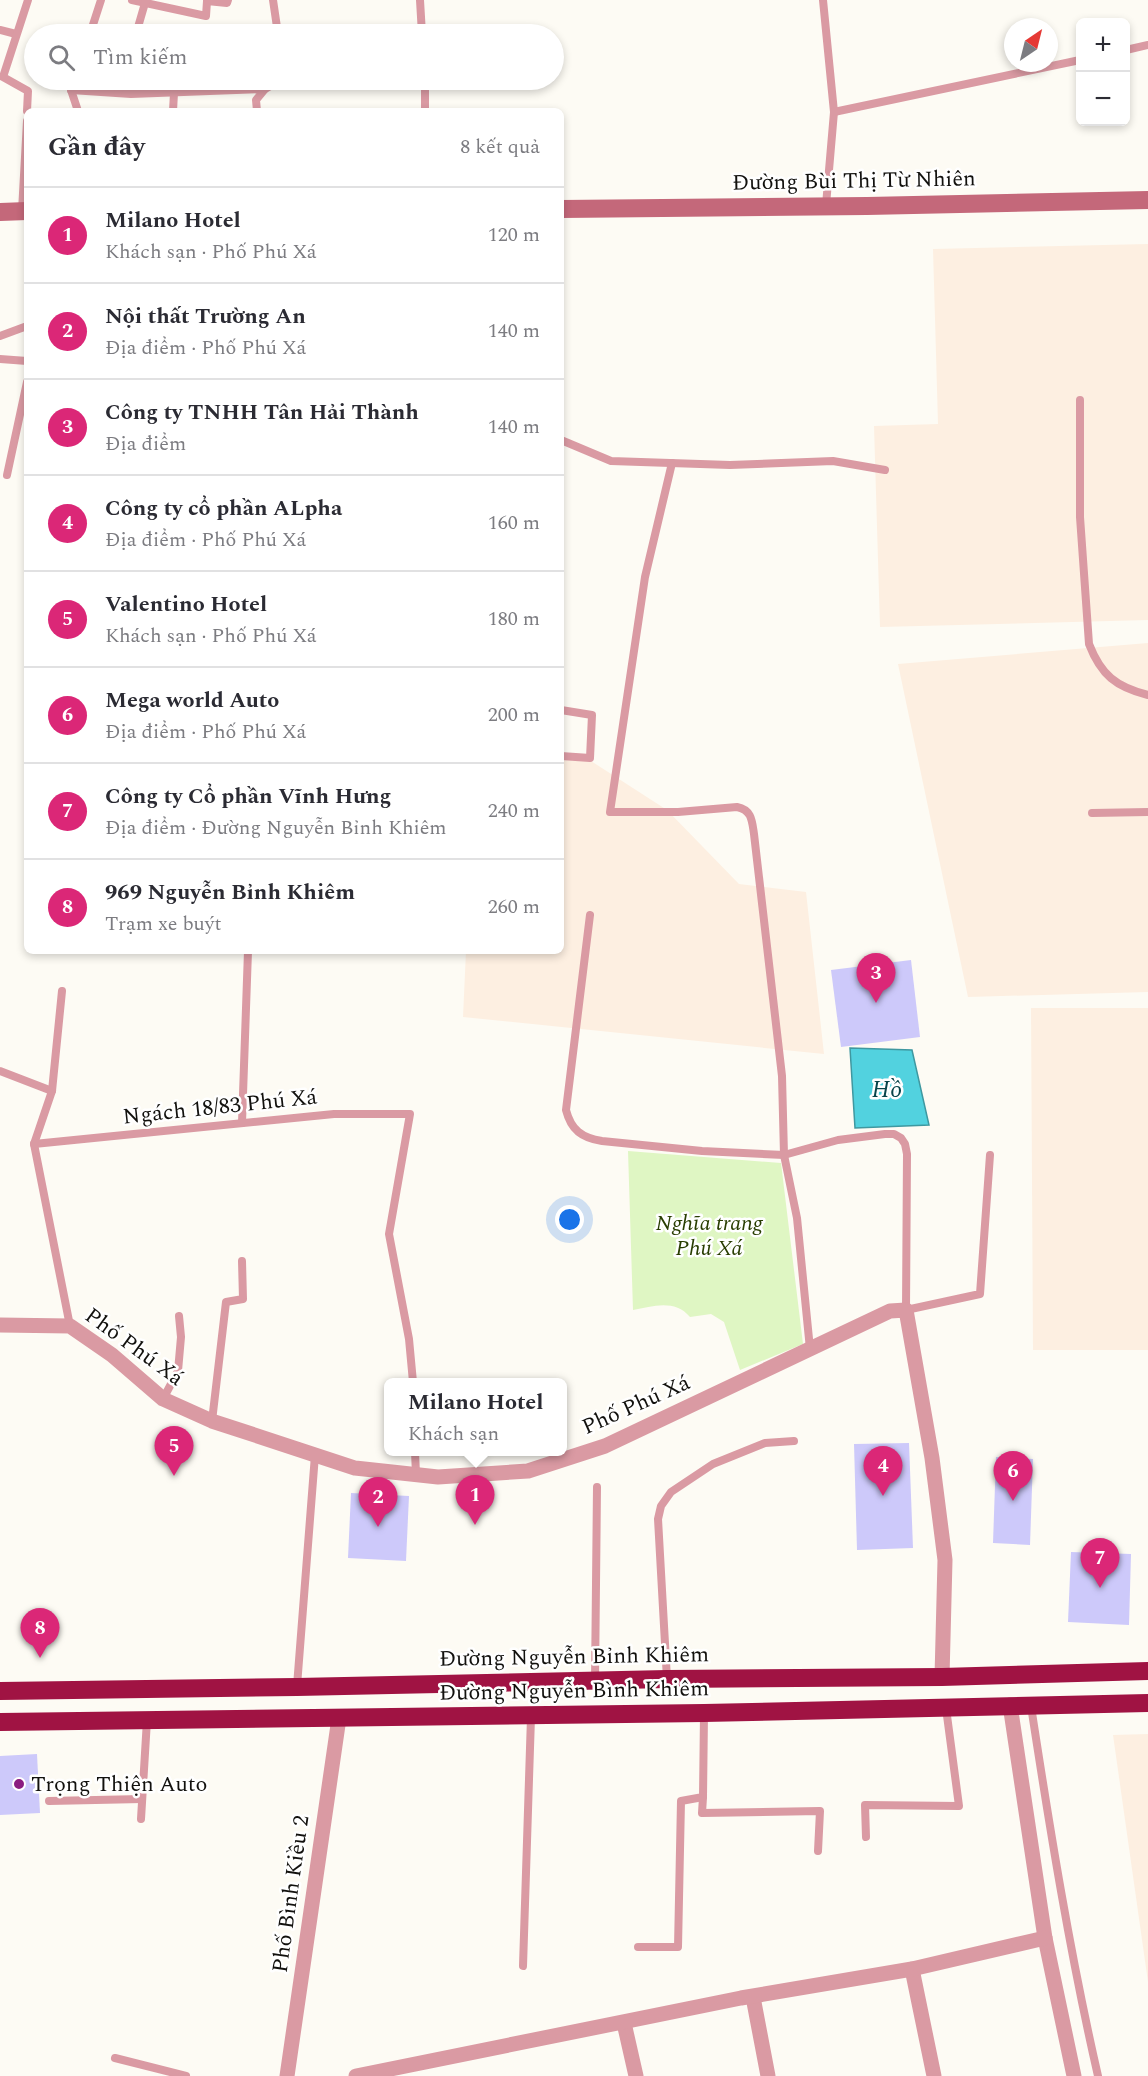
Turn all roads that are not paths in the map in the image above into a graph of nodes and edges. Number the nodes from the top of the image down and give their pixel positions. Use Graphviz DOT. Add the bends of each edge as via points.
graph roads {
  1 [pos="28,0"];
  2 [pos="101,0"];
  3 [pos="132,0"];
  4 [pos="228,0"];
  5 [pos="273,0"];
  6 [pos="420,0"];
  7 [pos="823,0"];
  8 [pos="145,3"];
  9 [pos="93,24"];
  10 [pos="138,24"];
  11 [pos="277,24"];
  12 [pos="421,24"];
  13 [pos="0,30"];
  14 [pos="16,34"];
  15 [pos="1148,45"];
  16 [pos="1130,49"];
  17 [pos="1076,61"];
  18 [pos="24,89"];
  19 [pos="26,90"];
  20 [pos="71,90"];
  21 [pos="119,90"];
  22 [pos="243,90"];
  23 [pos="265,90"];
  24 [pos="425,90"];
  25 [pos="118,93"];
  26 [pos="174,93"];
  27 [pos="27,108"];
  28 [pos="77,108"];
  29 [pos="173,108"];
  30 [pos="256,108"];
  31 [pos="425,108"];
  32 [pos="834,112"];
  33 [pos="1148,200"];
  34 [pos="826,205"];
  35 [pos="564,208"];
  36 [pos="24,211"];
  37 [pos="0,212"];
  38 [pos="24,327"];
  39 [pos="0,336"];
  40 [pos="0,359"];
  41 [pos="24,361"];
  42 [pos="24,396"];
  43 [pos="1080,400"];
  44 [pos="564,441"];
  45 [pos="672,463"];
  46 [pos="885,470"];
  47 [pos="7,475"];
  48 [pos="1148,695"];
  49 [pos="564,710"];
  50 [pos="564,756"];
  51 [pos="1148,812"];
  52 [pos="1092,813"];
  53 [pos="591,915"];
  54 [pos="248,954"];
  55 [pos="62,991"];
  56 [pos="0,1071"];
  57 [pos="52,1091"];
  58 [pos="242,1123"];
  59 [pos="34,1143"];
  60 [pos="784,1155"];
  61 [pos="990,1155"];
  62 [pos="242,1261"];
  63 [pos="906,1310"];
  64 [pos="179,1316"];
  65 [pos="0,1325"];
  66 [pos="70,1326"];
  67 [pos="810,1349"];
  68 [pos="413,1378"];
  69 [pos="164,1399"];
  70 [pos="212,1421"];
  71 [pos="794,1441"];
  72 [pos="315,1455"];
  73 [pos="416,1456"];
  74 [pos="416,1474"];
  75 [pos="597,1487"];
  76 [pos="1148,1671"];
  77 [pos="942,1677"];
  78 [pos="667,1679"];
  79 [pos="596,1680"];
  80 [pos="297,1687"];
  81 [pos="0,1691"];
  82 [pos="1148,1702"];
  83 [pos="1010,1705"];
  84 [pos="1031,1705"];
  85 [pos="946,1707"];
  86 [pos="704,1713"];
  87 [pos="531,1715"];
  88 [pos="339,1718"];
  89 [pos="147,1720"];
  90 [pos="0,1722"];
  91 [pos="703,1797"];
  92 [pos="142,1799"];
  93 [pos="49,1801"];
  94 [pos="141,1819"];
  95 [pos="866,1837"];
  96 [pos="818,1851"];
  97 [pos="1045,1938"];
  98 [pos="638,1947"];
  99 [pos="523,1966"];
  100 [pos="912,1969"];
  101 [pos="753,1997"];
  102 [pos="624,2023"];
  103 [pos="115,2058"];
  104 [pos="186,2076"];
  105 [pos="287,2076"];
  106 [pos="356,2076"];
  107 [pos="636,2076"];
  108 [pos="768,2076"];
  109 [pos="934,2076"];
  110 [pos="1074,2076"];
  111 [pos="1098,2076"];
  1 -- 14 [label="lane"];
  2 -- 9 [label="lane"];
  3 -- 8 [label="lane"];
  4 -- 8 [label="lane" via="207,1 206,16"];
  5 -- 11 [label="lane"];
  6 -- 12 [label="lane"];
  7 -- 32 [label="lane"];
  8 -- 10 [label="lane"];
  13 -- 14 [label="lane"];
  14 -- 18 [label="lane" via="3,77"];
  15 -- 16 [label="lane"];
  17 -- 32 [label="lane"];
  19 -- 27 [label="lane"];
  20 -- 25 [label="lane"];
  20 -- 28 [label="lane"];
  21 -- 25 [label="lane"];
  22 -- 26 [label="lane"];
  23 -- 30 [label="lane" via="256,100"];
  24 -- 31 [label="lane"];
  25 -- 26 [label="lane"];
  26 -- 29 [label="lane"];
  32 -- 34 [label="lane"];
  33 -- 34 [label="street, Đường Bùi Thị Từ Nhiên"];
  34 -- 35 [label="street, Đường Bùi Thị Từ Nhiên"];
  36 -- 37 [label="street"];
  38 -- 39 [label="lane"];
  40 -- 41 [label="lane"];
  42 -- 47 [label="lane"];
  43 -- 48 [label="lane" via="1080,517 1089,644 1097,663 1111,679 1128,690"];
  44 -- 45 [label="lane" via="611,461"];
  45 -- 46 [label="lane" via="833,461"];
  45 -- 60 [label="lane" via="645,577 610,812 737,807 750,814 782,1076"];
  49 -- 50 [label="lane" via="592,715 590,758"];
  51 -- 52 [label="lane"];
  53 -- 60 [label="lane" via="566,1110 569,1123 589,1139 602,1141"];
  54 -- 58 [label="lane"];
  55 -- 57 [label="lane"];
  56 -- 57 [label="lane"];
  57 -- 59 [label="lane"];
  58 -- 59 [label="lane, Ngách 18/83 Phú Xá"];
  58 -- 68 [label="lane, Ngách 18/83 Phú Xá" via="334,1114 410,1114 389,1234"];
  59 -- 66 [label="lane"];
  60 -- 63 [label="lane" via="838,1140 885,1134 901,1138 907,1154"];
  60 -- 67 [label="lane" via="797,1218"];
  61 -- 63 [label="lane" via="980,1294"];
  62 -- 70 [label="lane" via="243,1299 226,1302"];
  63 -- 67 [label="street, Phố Phú Xá" via="890,1311"];
  63 -- 77 [label="street" via="945,1560"];
  64 -- 69 [label="lane" via="182,1337 177,1371"];
  65 -- 66 [label="street, Phố Phú Xá"];
  66 -- 69 [label="street, Phố Phú Xá" via="112,1354"];
  67 -- 74 [label="street, Phố Phú Xá" via="604,1446 539,1468 438,1477"];
  69 -- 70 [label="street, Phố Phú Xá"];
  70 -- 72 [label="street, Phố Phú Xá"];
  71 -- 78 [label="lane" via="765,1443 713,1464 671,1492 661,1506 658,1519"];
  72 -- 74 [label="street, Phố Phú Xá" via="355,1468"];
  72 -- 80 [label="lane"];
  73 -- 74 [label="lane"];
  75 -- 79 [label="lane"];
  76 -- 77 [label="highway, Đường Nguyễn Bỉnh Khiêm"];
  77 -- 78 [label="highway, Đường Nguyễn Bỉnh Khiêm"];
  77 -- 85 [label="highway"];
  78 -- 79 [label="highway, Đường Nguyễn Bỉnh Khiêm"];
  79 -- 80 [label="highway, Đường Nguyễn Bỉnh Khiêm"];
  80 -- 81 [label="highway, Đường Nguyễn Bỉnh Khiêm"];
  82 -- 84 [label="highway, Đường Nguyễn Bình Khiêm"];
  83 -- 84 [label="highway, Đường Nguyễn Bình Khiêm"];
  83 -- 85 [label="highway, Đường Nguyễn Bình Khiêm"];
  83 -- 97 [label="street"];
  84 -- 111 [label="lane" via="1047,1815"];
  85 -- 86 [label="highway, Đường Nguyễn Bình Khiêm"];
  85 -- 95 [label="lane" via="959,1806 865,1805"];
  86 -- 87 [label="highway, Đường Nguyễn Bình Khiêm"];
  86 -- 91 [label="lane"];
  87 -- 88 [label="highway, Đường Nguyễn Bình Khiêm"];
  87 -- 99 [label="lane"];
  88 -- 89 [label="highway, Đường Nguyễn Bình Khiêm"];
  88 -- 105 [label="street, Phố Bình Kiều 2"];
  89 -- 90 [label="highway, Đường Nguyễn Bình Khiêm"];
  89 -- 92 [label="lane"];
  91 -- 96 [label="lane" via="702,1813 820,1811"];
  91 -- 98 [label="lane" via="681,1801 678,1947"];
  92 -- 93 [label="lane"];
  92 -- 94 [label="lane"];
  97 -- 100 [label="street"];
  97 -- 110 [label="street"];
  100 -- 101 [label="street"];
  100 -- 109 [label="street"];
  101 -- 102 [label="street"];
  101 -- 108 [label="street"];
  102 -- 106 [label="street"];
  102 -- 107 [label="street"];
  103 -- 104 [label="lane"];
}
